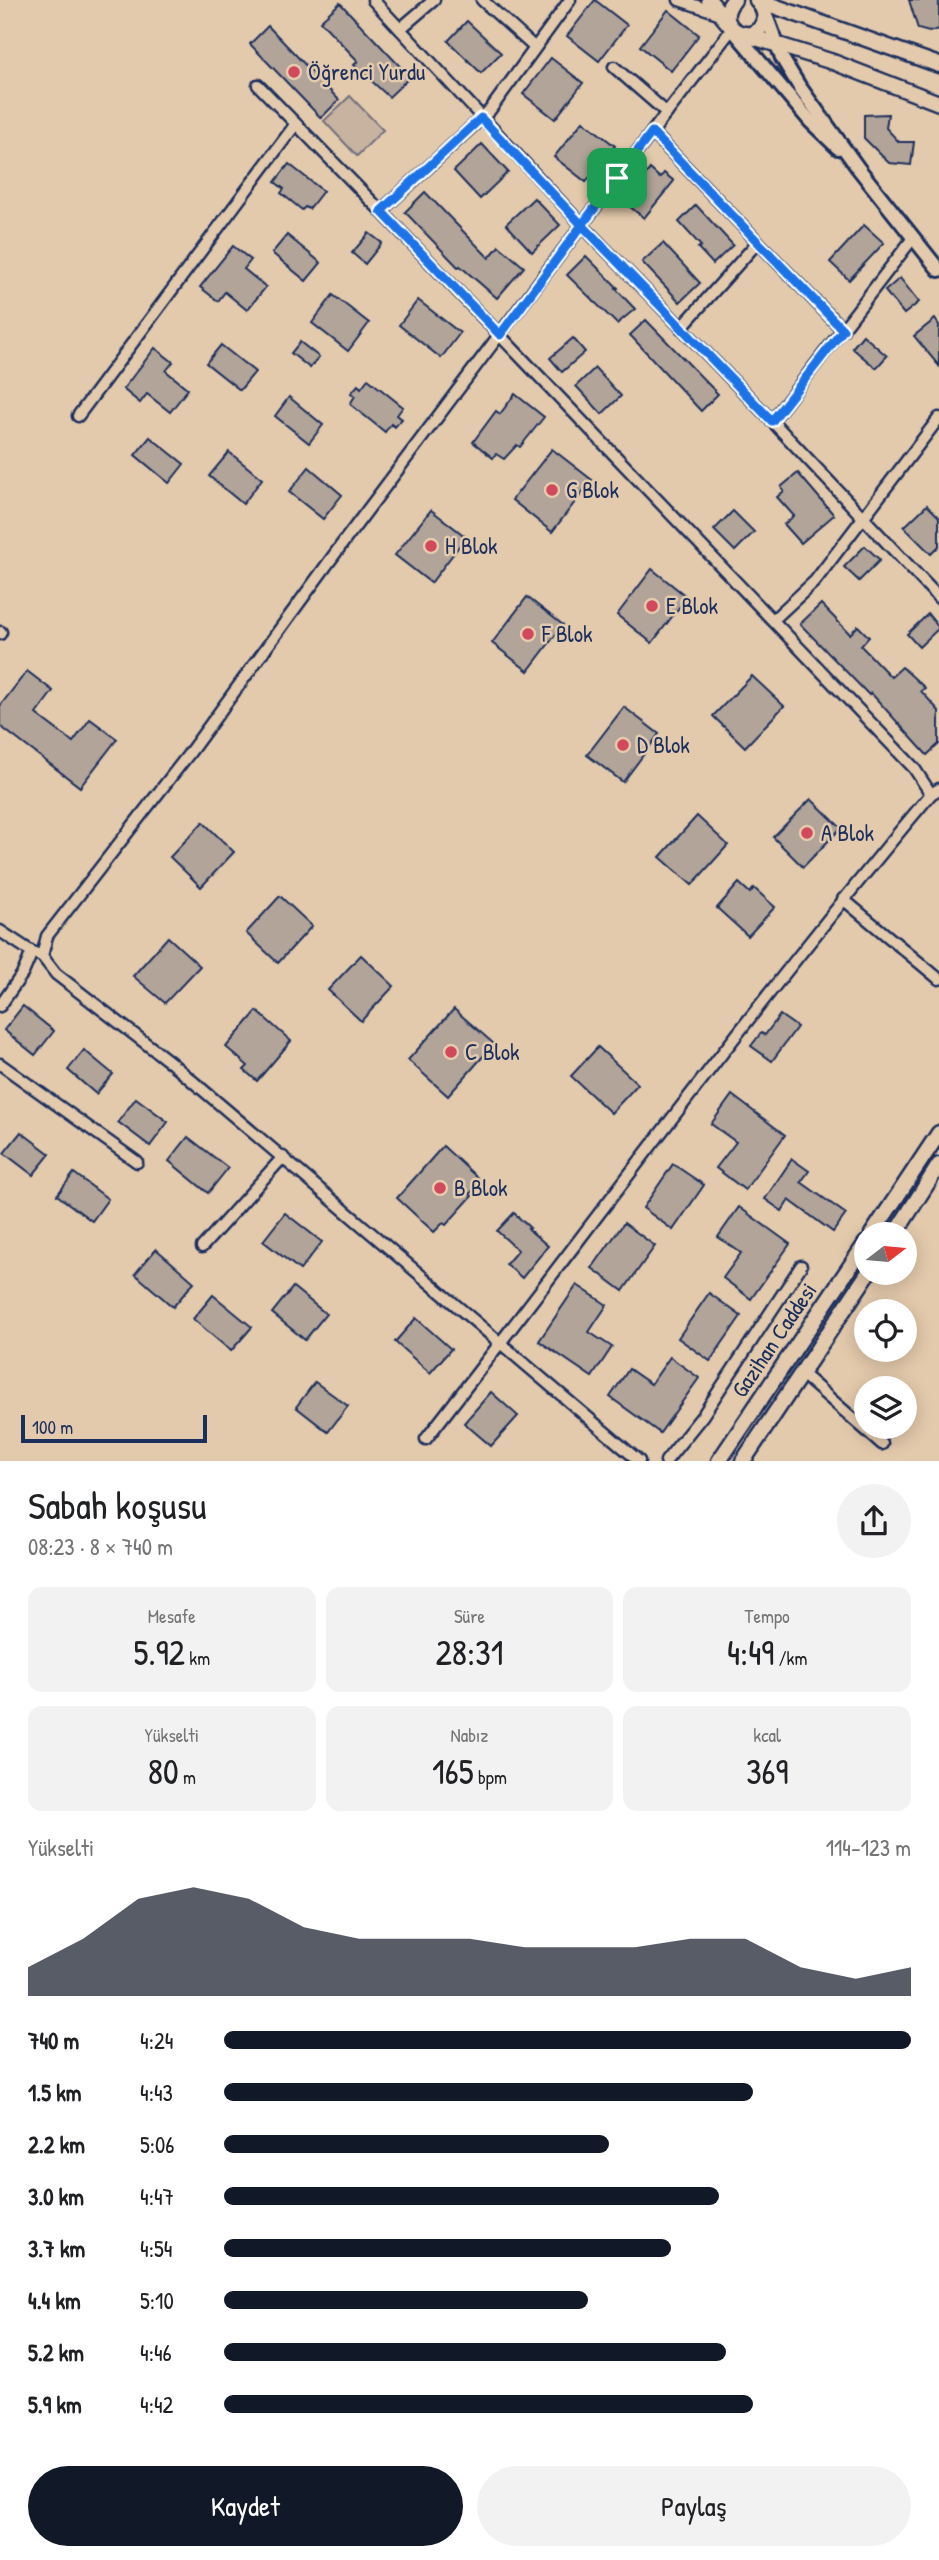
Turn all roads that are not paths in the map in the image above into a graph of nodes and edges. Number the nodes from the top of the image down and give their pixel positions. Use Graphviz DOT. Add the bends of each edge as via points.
graph roads {
  1 [pos="373,0"];
  2 [pos="434,0"];
  3 [pos="482,0"];
  4 [pos="570,0"];
  5 [pos="679,0"];
  6 [pos="709,0"];
  7 [pos="734,0"];
  8 [pos="759,3"];
  9 [pos="732,26"];
  10 [pos="400,29"];
  11 [pos="778,45"];
  12 [pos="534,47"];
  13 [pos="939,65"];
  14 [pos="614,67"];
  15 [pos="258,85"];
  16 [pos="939,103"];
  17 [pos="667,113"];
  18 [pos="481,118"];
  19 [pos="295,125"];
  20 [pos="652,132"];
  21 [pos="858,168"];
  22 [pos="381,211"];
  23 [pos="582,225"];
  24 [pos="913,238"];
  25 [pos="757,243"];
  26 [pos="939,270"];
  27 [pos="681,328"];
  28 [pos="843,330"];
  29 [pos="500,335"];
  30 [pos="78,416"];
  31 [pos="939,418"];
  32 [pos="772,421"];
  33 [pos="865,518"];
  34 [pos="939,598"];
  35 [pos="773,620"];
  36 [pos="935,791"];
  37 [pos="843,899"];
  38 [pos="0,931"];
  39 [pos="37,954"];
  40 [pos="939,979"];
  41 [pos="0,1006"];
  42 [pos="0,1064"];
  43 [pos="939,1133"];
  44 [pos="283,1157"];
  45 [pos="137,1162"];
  46 [pos="939,1165"];
  47 [pos="881,1222"];
  48 [pos="903,1222"];
  49 [pos="202,1247"];
  50 [pos="854,1261"];
  51 [pos="801,1266"];
  52 [pos="860,1285"];
  53 [pos="501,1342"];
  54 [pos="802,1374"];
  55 [pos="426,1438"];
  56 [pos="882,1444"];
  57 [pos="639,1461"];
  58 [pos="666,1461"];
  59 [pos="719,1461"];
  60 [pos="743,1461"];
  1 -- 10 [label="street"];
  2 -- 10 [label="street"];
  3 -- 12 [label="street"];
  4 -- 12 [label="street"];
  5 -- 9 [label="street"];
  6 -- 9 [label="main road"];
  7 -- 9 [label="main road" via="727,10"];
  8 -- 9 [label="main road" via="763,22 758,29 751,33"];
  8 -- 11 [label="street"];
  8 -- 13 [label="main road"];
  9 -- 11 [label="main road"];
  9 -- 17 [label="street"];
  9 -- 21 [label="street" via="810,121"];
  10 -- 18 [label="street"];
  11 -- 16 [label="main road"];
  11 -- 21 [label="street" via="799,86"];
  12 -- 18 [label="street"];
  14 -- 17 [label="street"];
  15 -- 19 [label="street"];
  17 -- 20 [label="street"];
  18 -- 22 [label="street"];
  18 -- 23 [label="street"];
  19 -- 22 [label="street"];
  19 -- 30 [label="street"];
  20 -- 23 [label="street"];
  20 -- 25 [label="street"];
  21 -- 24 [label="street"];
  22 -- 29 [label="street"];
  23 -- 27 [label="street"];
  23 -- 29 [label="street"];
  24 -- 26 [label="street"];
  24 -- 28 [label="street"];
  25 -- 27 [label="street"];
  25 -- 28 [label="street"];
  27 -- 32 [label="street"];
  28 -- 32 [label="street"];
  29 -- 35 [label="street"];
  29 -- 39 [label="street"];
  31 -- 33 [label="street"];
  32 -- 33 [label="street"];
  33 -- 34 [label="street"];
  33 -- 35 [label="street" via="815,581"];
  35 -- 36 [label="street"];
  36 -- 37 [label="street"];
  37 -- 40 [label="street"];
  37 -- 53 [label="street"];
  38 -- 39 [label="street"];
  39 -- 41 [label="street"];
  39 -- 44 [label="street"];
  42 -- 45 [label="street"];
  43 -- 47 [label="main road"];
  44 -- 49 [label="street"];
  44 -- 53 [label="street"];
  46 -- 48 [label="main road"];
  50 -- 59 [label="main road, Gazihan Caddesi"];
  51 -- 58 [label="street"];
  52 -- 54 [label="main road, Gazihan Caddesi"];
  53 -- 55 [label="street"];
  53 -- 57 [label="street"];
  54 -- 56 [label="street"];
  54 -- 60 [label="main road, Gazihan Caddesi"];
}
